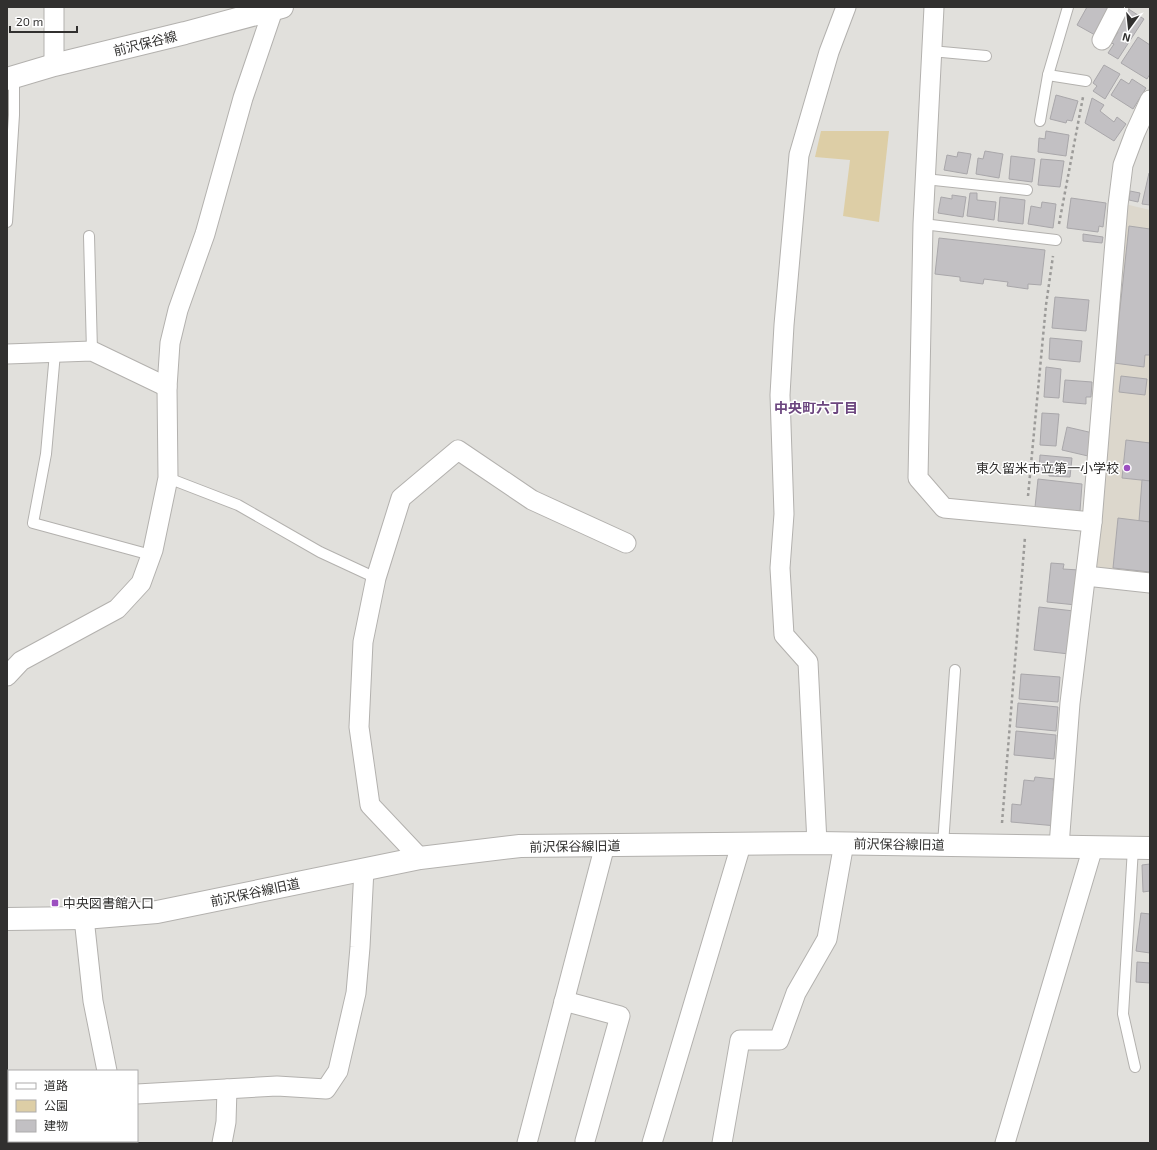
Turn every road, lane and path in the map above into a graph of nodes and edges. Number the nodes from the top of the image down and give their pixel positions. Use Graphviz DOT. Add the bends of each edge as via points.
graph roads {
  1 [pos="54,7"];
  2 [pos="846,7"];
  3 [pos="934,7"];
  4 [pos="1068,7"];
  5 [pos="1119,7"];
  6 [pos="276,8"];
  7 [pos="1102,40"];
  8 [pos="931,51"];
  9 [pos="986,56"];
  10 [pos="54,65"];
  11 [pos="1048,75"];
  12 [pos="10,78"];
  13 [pos="1086,81"];
  14 [pos="1150,100"];
  15 [pos="1040,121"];
  16 [pos="926,179"];
  17 [pos="1027,190"];
  18 [pos="7,222"];
  19 [pos="922,224"];
  20 [pos="89,236"];
  21 [pos="1056,240"];
  22 [pos="92,351"];
  23 [pos="7,354"];
  24 [pos="55,354"];
  25 [pos="167,387"];
  26 [pos="168,478"];
  27 [pos="1026,517"];
  28 [pos="1092,522"];
  29 [pos="626,543"];
  30 [pos="151,555"];
  31 [pos="1086,576"];
  32 [pos="376,578"];
  33 [pos="1150,583"];
  34 [pos="955,670"];
  35 [pos="7,676"];
  36 [pos="817,842"];
  37 [pos="844,843"];
  38 [pos="943,844"];
  39 [pos="605,845"];
  40 [pos="741,845"];
  41 [pos="1001,846"];
  42 [pos="1059,846"];
  43 [pos="1093,847"];
  44 [pos="1142,848"];
  45 [pos="420,858"];
  46 [pos="364,869"];
  47 [pos="84,918"];
  48 [pos="7,919"];
  49 [pos="564,1001"];
  50 [pos="1135,1067"];
  51 [pos="107,1070"];
  52 [pos="227,1089"];
  53 [pos="138,1094"];
  54 [pos="586,1141"];
  55 [pos="222,1143"];
  56 [pos="526,1143"];
  57 [pos="652,1143"];
  58 [pos="722,1143"];
  59 [pos="1005,1143"];
  1 -- 10 [label="street"];
  2 -- 36 [label="street" via="829,52 799,155 780,396 784,514 780,568 784,635 808,662"];
  3 -- 8 [label="street"];
  4 -- 11 [label="lane"];
  5 -- 7 [label="street"];
  6 -- 10 [label="street, 前沢保谷線"];
  6 -- 25 [label="street" via="243,98 205,234 178,310 170,343"];
  8 -- 9 [label="lane"];
  8 -- 16 [label="street"];
  10 -- 12 [label="street, 前沢保谷線"];
  11 -- 13 [label="lane"];
  11 -- 15 [label="lane"];
  12 -- 18 [label="lane" via="14,114"];
  13 -- 21 [label="path"];
  14 -- 28 [label="street" via="1123,165"];
  16 -- 17 [label="lane"];
  16 -- 19 [label="street"];
  19 -- 21 [label="lane"];
  19 -- 27 [label="street" via="918,478 944,508"];
  20 -- 22 [label="lane"];
  21 -- 27 [label="path" via="1046,305"];
  22 -- 24 [label="street"];
  22 -- 25 [label="street"];
  23 -- 24 [label="street"];
  24 -- 30 [label="lane" via="46,454 33,523"];
  25 -- 26 [label="street"];
  26 -- 30 [label="street"];
  26 -- 32 [label="lane" via="238,505 320,552"];
  27 -- 28 [label="street"];
  27 -- 41 [label="path"];
  28 -- 31 [label="street"];
  29 -- 32 [label="street" via="532,500 458,450 401,498"];
  30 -- 35 [label="street" via="141,584 116,609 20,661"];
  31 -- 33 [label="street"];
  31 -- 42 [label="street" via="1070,703"];
  32 -- 45 [label="street" via="363,642 359,727 370,805"];
  34 -- 38 [label="lane"];
  36 -- 37 [label="street, 前沢保谷線旧道"];
  36 -- 40 [label="street, 前沢保谷線旧道"];
  37 -- 38 [label="street, 前沢保谷線旧道"];
  37 -- 58 [label="street" via="827,939 796,993 779,1040 740,1040"];
  38 -- 41 [label="street, 前沢保谷線旧道"];
  39 -- 40 [label="street, 前沢保谷線旧道"];
  39 -- 45 [label="street, 前沢保谷線旧道" via="520,846"];
  39 -- 49 [label="street"];
  40 -- 57 [label="street"];
  41 -- 42 [label="street, 前沢保谷線旧道"];
  42 -- 43 [label="street, 前沢保谷線旧道"];
  43 -- 44 [label="street, 前沢保谷線旧道"];
  43 -- 59 [label="street"];
  44 -- 50 [label="lane" via="1123,1014"];
  45 -- 46 [label="street, 前沢保谷線旧道"];
  46 -- 47 [label="street, 前沢保谷線旧道" via="157,912"];
  46 -- 52 [label="street" via="356,993 338,1071 326,1089 277,1086"];
  47 -- 48 [label="street, 前沢保谷線旧道"];
  47 -- 51 [label="street" via="93,1001"];
  49 -- 54 [label="street" via="620,1016"];
  49 -- 56 [label="street"];
  52 -- 53 [label="street"];
  52 -- 55 [label="street" via="226,1122"];
}
